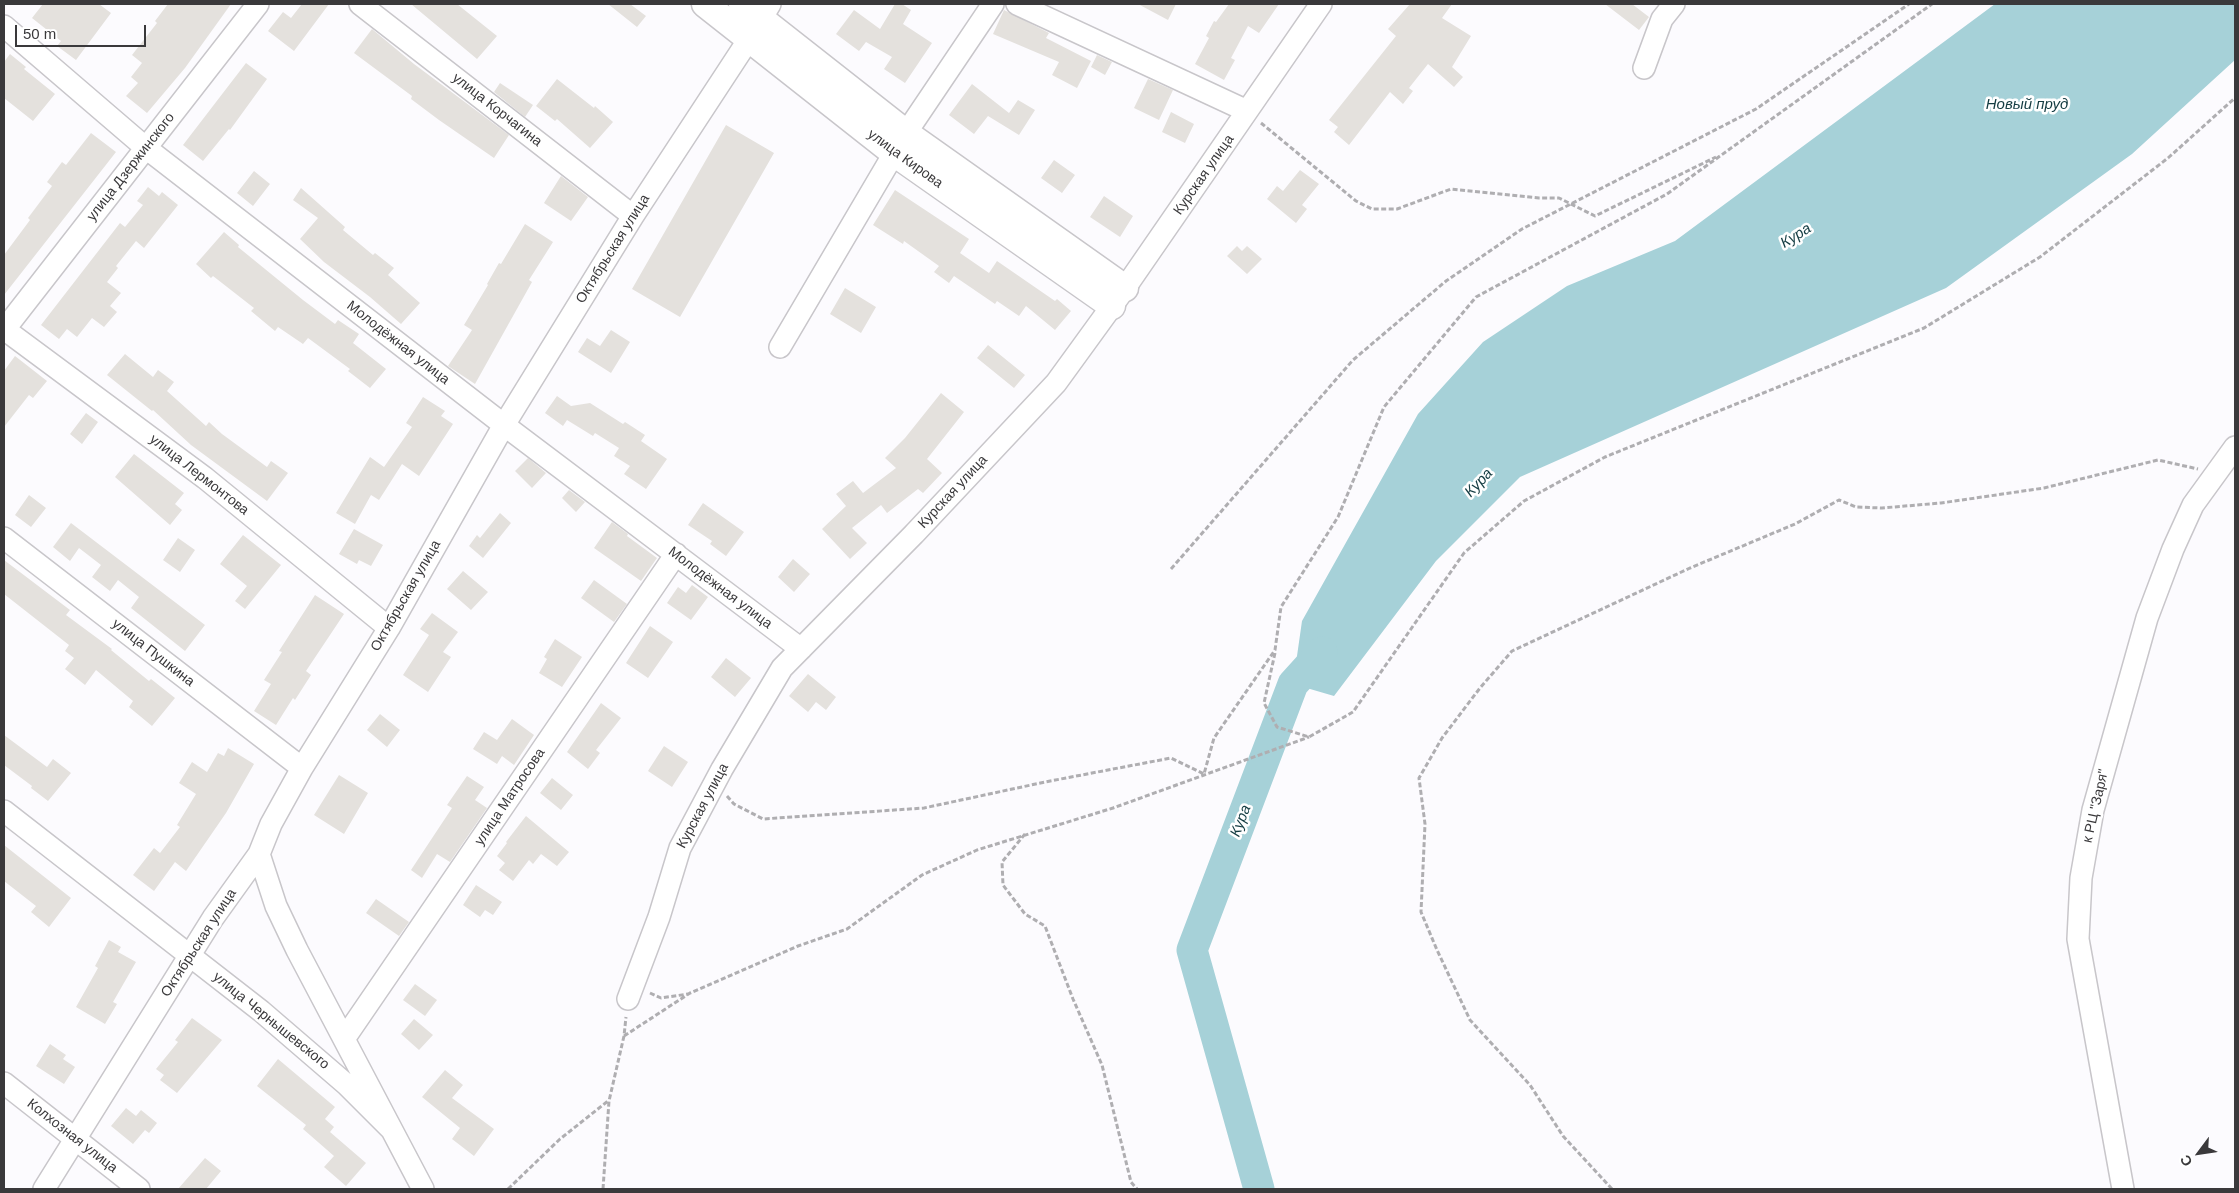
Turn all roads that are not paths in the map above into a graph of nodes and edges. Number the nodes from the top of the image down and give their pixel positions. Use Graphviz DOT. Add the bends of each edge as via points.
graph roads {
  1 [pos="258,4"];
  2 [pos="360,4"];
  3 [pos="704,4"];
  4 [pos="993,4"];
  5 [pos="1017,4"];
  6 [pos="1322,4"];
  7 [pos="1674,4"];
  8 [pos="756,16"];
  9 [pos="4,26"];
  10 [pos="1644,68"];
  11 [pos="1247,111"];
  12 [pos="900,143"];
  13 [pos="146,148"];
  14 [pos="633,216"];
  15 [pos="1119,297"];
  16 [pos="4,329"];
  17 [pos="780,347"];
  18 [pos="504,424"];
  19 [pos="2235,447"];
  20 [pos="4,538"];
  21 [pos="676,554"];
  22 [pos="389,628"];
  23 [pos="801,649"];
  24 [pos="302,768"];
  25 [pos="4,811"];
  26 [pos="259,854"];
  27 [pos="189,955"];
  28 [pos="628,999"];
  29 [pos="344,1039"];
  30 [pos="4,1083"];
  31 [pos="390,1128"];
  32 [pos="75,1138"];
  33 [pos="44,1189"];
  34 [pos="139,1189"];
  35 [pos="424,1189"];
  36 [pos="2123,1189"];
  1 -- 13 [label="street, улица Дзержинского"];
  2 -- 14 [label="street, улица Корчагина"];
  3 -- 8 [label="street, улица Кирова"];
  4 -- 12 [label="street"];
  5 -- 11 [label="street"];
  6 -- 11 [label="street, Курская улица"];
  7 -- 10 [label="street" via="1662,19"];
  8 -- 12 [label="street, улица Кирова"];
  8 -- 14 [label="street, Октябрьская улица"];
  9 -- 13 [label="street, Молодёжная улица"];
  11 -- 15 [label="street, Курская улица"];
  12 -- 15 [label="street, улица Кирова"];
  12 -- 17 [label="street"];
  13 -- 16 [label="street, улица Дзержинского"];
  13 -- 18 [label="street, Молодёжная улица"];
  14 -- 18 [label="street, Октябрьская улица"];
  15 -- 23 [label="street, Курская улица" via="1056,383"];
  16 -- 22 [label="street, улица Лермонтова" via="205,478"];
  18 -- 21 [label="street, Молодёжная улица"];
  18 -- 22 [label="street, Октябрьская улица"];
  19 -- 36 [label="street, к РЦ \"Заря\"" via="2193,505 2147,618 2093,810 2081,878 2078,939"];
  20 -- 24 [label="street, улица Пушкина"];
  21 -- 23 [label="street, Молодёжная улица"];
  21 -- 29 [label="street, улица Матросова"];
  22 -- 24 [label="street, Октябрьская улица"];
  23 -- 28 [label="street, Курская улица" via="782,668 680,848 659,917"];
  24 -- 26 [label="street, Октябрьская улица" via="270,824"];
  25 -- 27 [label="street, улица Чернышевского"];
  26 -- 27 [label="street, Октябрьская улица"];
  26 -- 29 [label="street" via="276,906"];
  27 -- 31 [label="street, улица Чернышевского" via="347,1084"];
  27 -- 32 [label="street, Октябрьская улица"];
  29 -- 31 [label="street"];
  30 -- 32 [label="street, Колхозная улица"];
  31 -- 35 [label="street"];
  32 -- 33 [label="street, Октябрьская улица"];
  32 -- 34 [label="street, Колхозная улица"];
}
